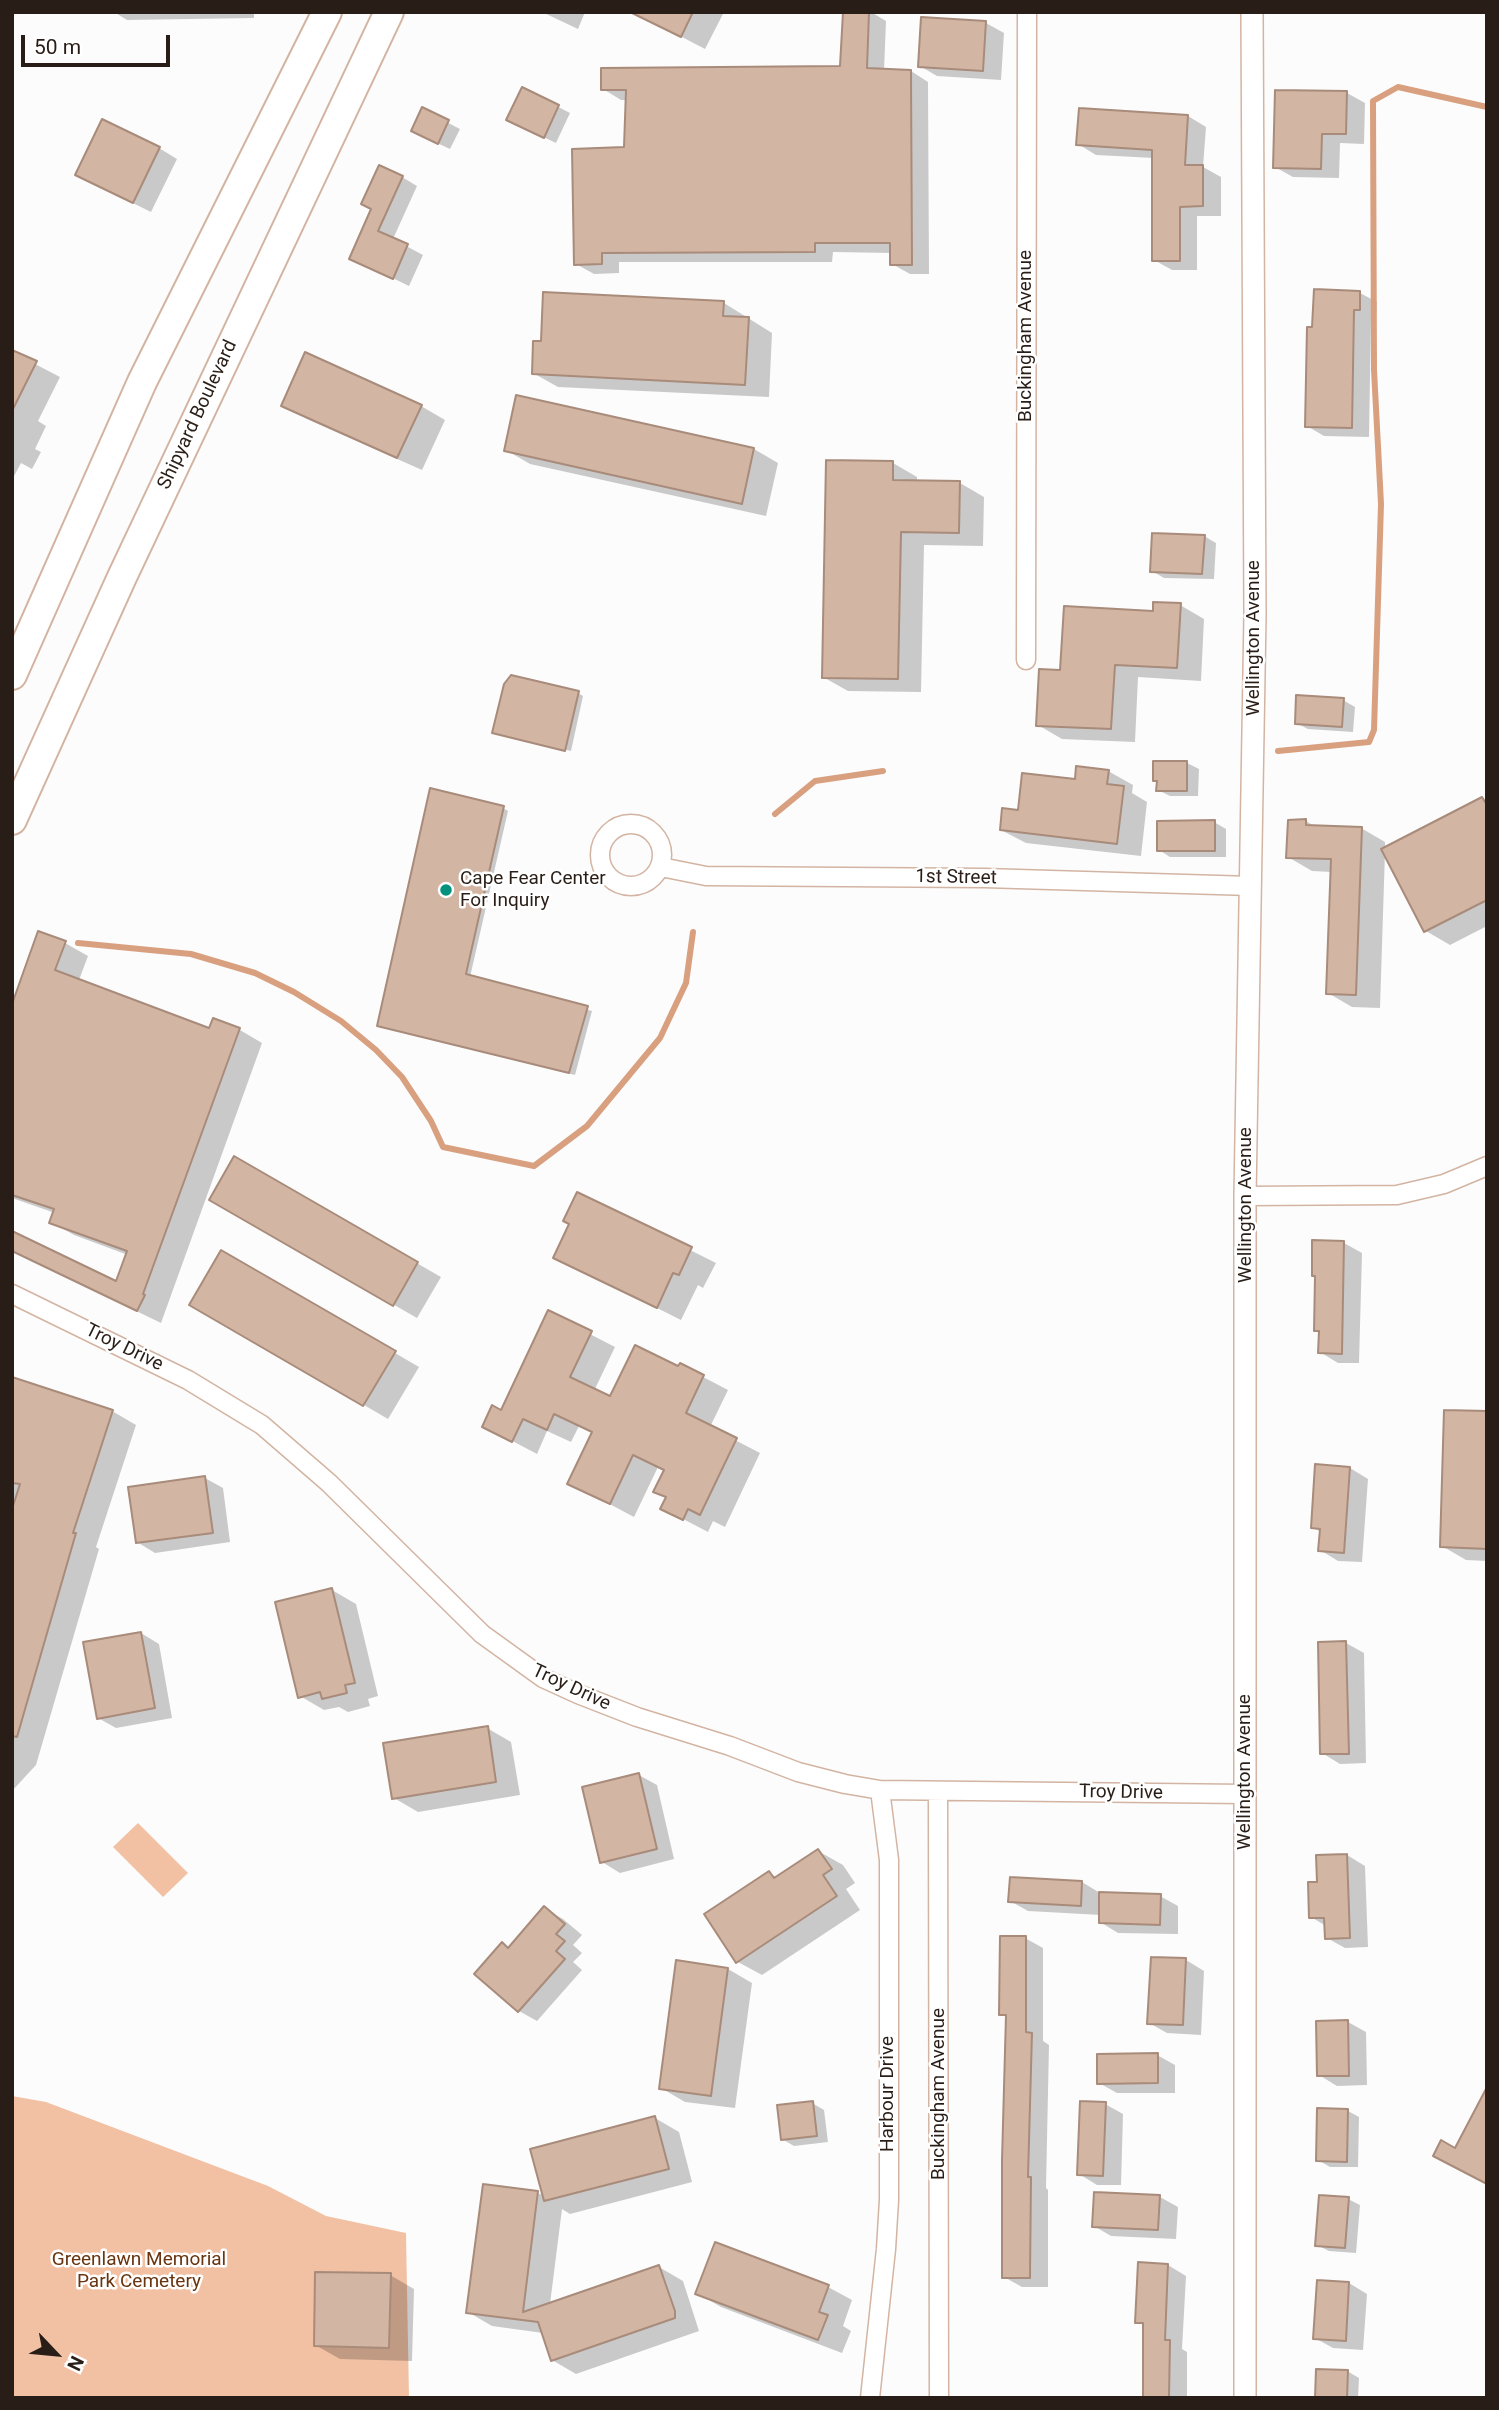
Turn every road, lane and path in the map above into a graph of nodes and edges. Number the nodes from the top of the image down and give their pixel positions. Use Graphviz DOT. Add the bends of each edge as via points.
graph roads {
  1 [pos="327,12"];
  2 [pos="389,12"];
  3 [pos="1027,12"];
  4 [pos="1252,12"];
  5 [pos="1026,660"];
  6 [pos="12,675"];
  7 [pos="12,820"];
  8 [pos="661,867"];
  9 [pos="1251,886"];
  10 [pos="1487,1166"];
  11 [pos="1245,1196"];
  12 [pos="12,1294"];
  13 [pos="880,1790"];
  14 [pos="938,1791"];
  15 [pos="1245,1794"];
  16 [pos="870,2398"];
  17 [pos="939,2398"];
  18 [pos="1245,2398"];
  1 -- 6 [label="main road" via="142,382"];
  2 -- 7 [label="main road, Shipyard Boulevard" via="132,554"];
  3 -- 5 [label="street, Buckingham Avenue"];
  4 -- 9 [label="street, Wellington Avenue" via="1255,628"];
  8 -- 9 [label="street, 1st Street" via="706,876"];
  9 -- 11 [label="street, Wellington Avenue"];
  10 -- 11 [label="street" via="1444,1184 1397,1195"];
  11 -- 15 [label="street, Wellington Avenue"];
  12 -- 13 [label="street, Troy Drive" via="188,1380 262,1425 329,1483 482,1634 543,1678 798,1772"];
  13 -- 14 [label="street, Troy Drive"];
  13 -- 16 [label="street, Harbour Drive" via="889,1860 889,2200"];
  14 -- 15 [label="street, Troy Drive"];
  14 -- 17 [label="street, Buckingham Avenue"];
  15 -- 18 [label="street, Wellington Avenue"];
}
